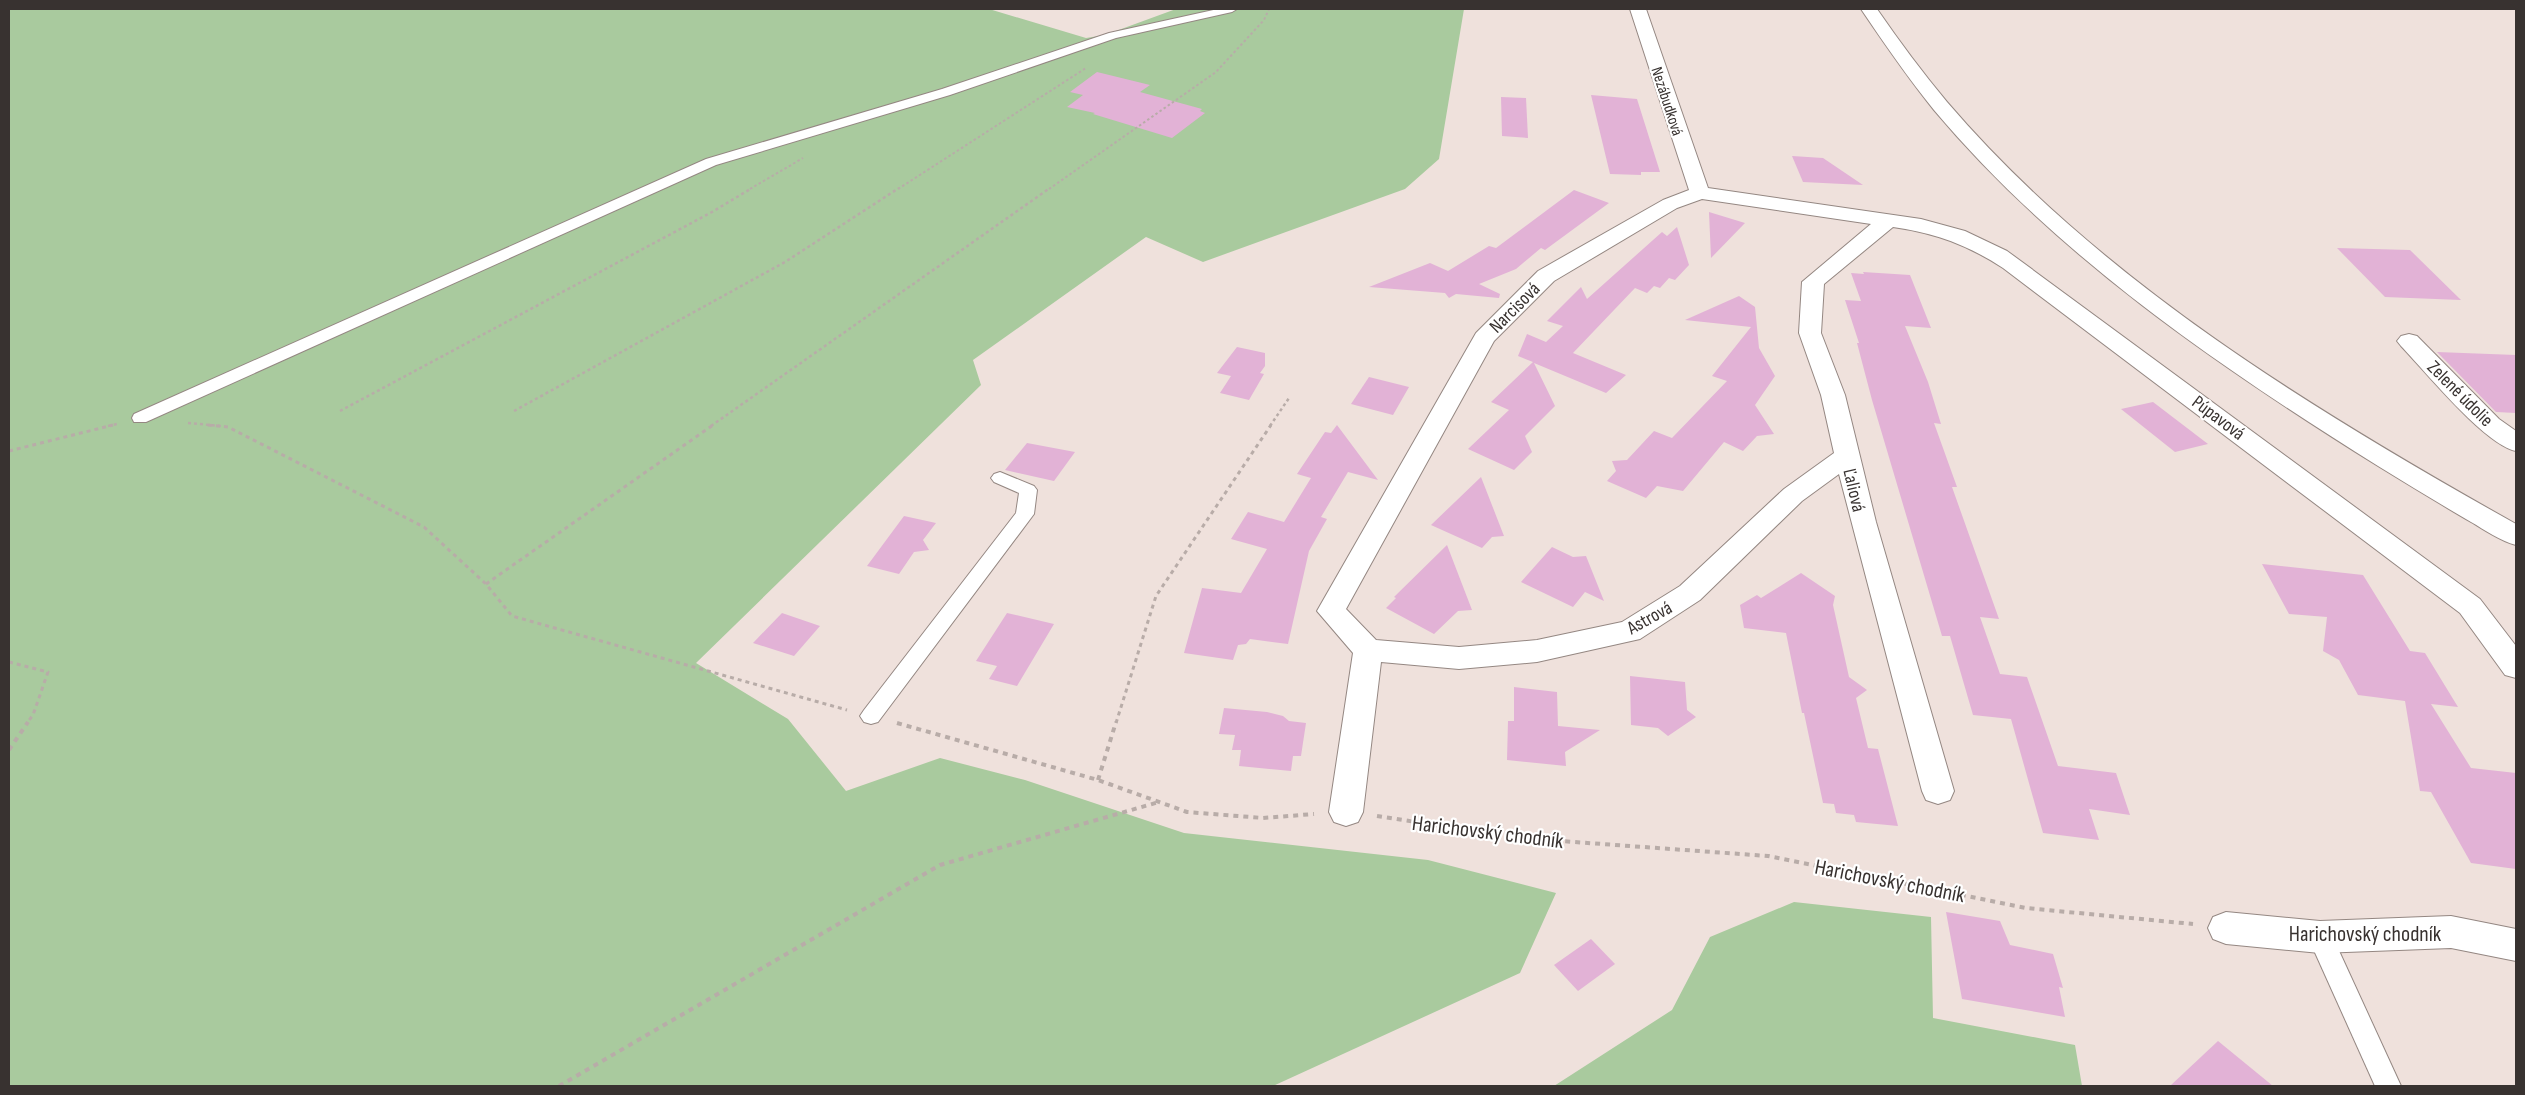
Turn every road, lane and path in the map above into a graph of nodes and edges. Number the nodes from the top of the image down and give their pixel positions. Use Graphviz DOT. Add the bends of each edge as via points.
graph roads {
  1 [pos="1232,9"];
  2 [pos="1269,9"];
  3 [pos="1638,9"];
  4 [pos="1869,9"];
  5 [pos="1086,68"];
  6 [pos="810,154"];
  7 [pos="1700,193"];
  8 [pos="1889,220"];
  9 [pos="2409,341"];
  10 [pos="1290,398"];
  11 [pos="340,410"];
  12 [pos="514,411"];
  13 [pos="140,418"];
  14 [pos="2516,443"];
  15 [pos="9,451"];
  16 [pos="1848,456"];
  17 [pos="1000,478"];
  18 [pos="2516,536"];
  19 [pos="1368,650"];
  20 [pos="9,662"];
  21 [pos="2516,667"];
  22 [pos="871,716"];
  23 [pos="9,750"];
  24 [pos="1098,780"];
  25 [pos="1938,791"];
  26 [pos="1159,802"];
  27 [pos="1346,812"];
  28 [pos="1263,818"];
  29 [pos="2226,928"];
  30 [pos="2320,937"];
  31 [pos="2516,945"];
  32 [pos="559,1086"];
  33 [pos="2388,1086"];
  1 -- 13 [label="lane" via="1113,34 946,92 710,162"];
  2 -- 13 [label="path" via="1264,20 1216,72 486,584 424,527 228,427"];
  3 -- 7 [label="street, Nezábudková"];
  4 -- 18 [label="street" via="1954,122 2057,226 2155,305 2264,383 2376,454"];
  5 -- 12 [label="path" via="785,262"];
  6 -- 11 [label="path" via="712,212"];
  7 -- 8 [label="street, Narcisová"];
  7 -- 19 [label="street, Narcisová" via="1670,204 1546,276 1484,338 1331,611"];
  8 -- 16 [label="street, Ľaliová" via="1813,282 1810,333 1833,395"];
  8 -- 21 [label="street, Púpavová" via="1953,231 1980,243 2011,263 2470,606"];
  9 -- 14 [label="street, Zelené údolie" via="2490,424"];
  10 -- 24 [label="path" via="1156,596"];
  13 -- 15 [label="path"];
  16 -- 19 [label="street, Astrová" via="1793,495 1690,593 1630,631 1537,651 1459,658"];
  16 -- 25 [label="street, Ľaliová" via="1863,522"];
  17 -- 22 [label="lane" via="1028,490 1025,514"];
  19 -- 27 [label="street"];
  20 -- 23 [label="path" via="48,672 33,715"];
  26 -- 32 [label="path" via="940,865"];
  27 -- 28 [label="path, Harichovský chodník"];
  27 -- 29 [label="path, Harichovský chodník" via="1519,838 1768,856 2026,908"];
  29 -- 30 [label="street, Harichovský chodník"];
  30 -- 31 [label="street, Harichovský chodník" via="2451,932"];
  30 -- 33 [label="lane"];
}
